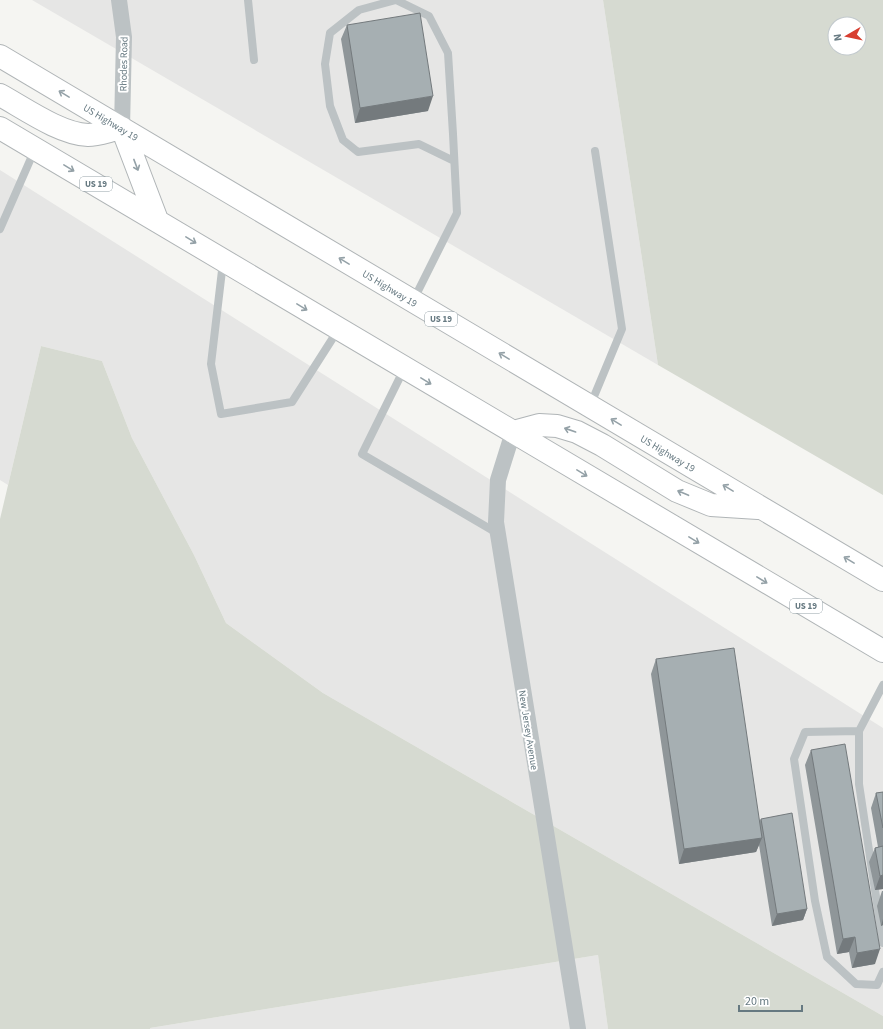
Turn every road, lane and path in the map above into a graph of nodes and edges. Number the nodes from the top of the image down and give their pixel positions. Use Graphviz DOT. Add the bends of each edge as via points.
graph roads {
  1 [pos="119,0"];
  2 [pos="248,0"];
  3 [pos="0,56"];
  4 [pos="254,60"];
  5 [pos="0,95"];
  6 [pos="0,128"];
  7 [pos="122,128"];
  8 [pos="35,148"];
  9 [pos="595,151"];
  10 [pos="454,162"];
  11 [pos="157,220"];
  12 [pos="0,230"];
  13 [pos="223,260"];
  14 [pos="412,302"];
  15 [pos="339,328"];
  16 [pos="405,368"];
  17 [pos="590,407"];
  18 [pos="513,432"];
  19 [pos="761,508"];
  20 [pos="497,533"];
  21 [pos="883,580"];
  22 [pos="883,651"];
  23 [pos="883,686"];
  24 [pos="859,731"];
  25 [pos="883,943"];
  26 [pos="883,972"];
  27 [pos="578,1029"];
  1 -- 7 [label="street, Rhodes Road" via="124,37"];
  2 -- 4 [label="lane"];
  7 -- 3 [label="highway, US Highway 19 / US 19, one-way"];
  5 -- 7 [label="highway" via="39,117 75,132 89,135"];
  6 -- 8 [label="highway, US 19"];
  7 -- 11 [label="highway, one-way"];
  14 -- 7 [label="highway, US Highway 19 / US 19, one-way"];
  8 -- 11 [label="highway, US 19, one-way"];
  8 -- 12 [label="lane"];
  9 -- 17 [label="lane" via="622,329"];
  10 -- 10 [label="lane" via="448,53 429,16 396,0 359,10 330,33 325,64 330,106 343,140 358,152 419,144"];
  10 -- 14 [label="lane" via="457,213"];
  11 -- 13 [label="highway, US 19, one-way"];
  13 -- 15 [label="highway, US 19, one-way"];
  13 -- 15 [label="lane" via="210,364 221,414 292,402"];
  17 -- 14 [label="highway, US Highway 19 / US 19, one-way"];
  15 -- 16 [label="highway, US 19"];
  16 -- 18 [label="highway, US 19, one-way"];
  16 -- 20 [label="lane" via="362,454"];
  19 -- 17 [label="highway, US Highway 19 / US 19, one-way"];
  19 -- 18 [label="highway, one-way" via="711,505 677,491 577,432 557,426 539,425"];
  18 -- 20 [label="street, New Jersey Avenue" via="498,480"];
  18 -- 22 [label="highway, US 19, one-way"];
  21 -- 19 [label="highway, US Highway 19 / US 19, one-way"];
  20 -- 27 [label="street, New Jersey Avenue"];
  23 -- 24 [label="lane"];
  24 -- 25 [label="lane" via="859,784"];
  24 -- 26 [label="lane" via="805,732 794,759 814,901 827,957 856,984 877,985"];
}
